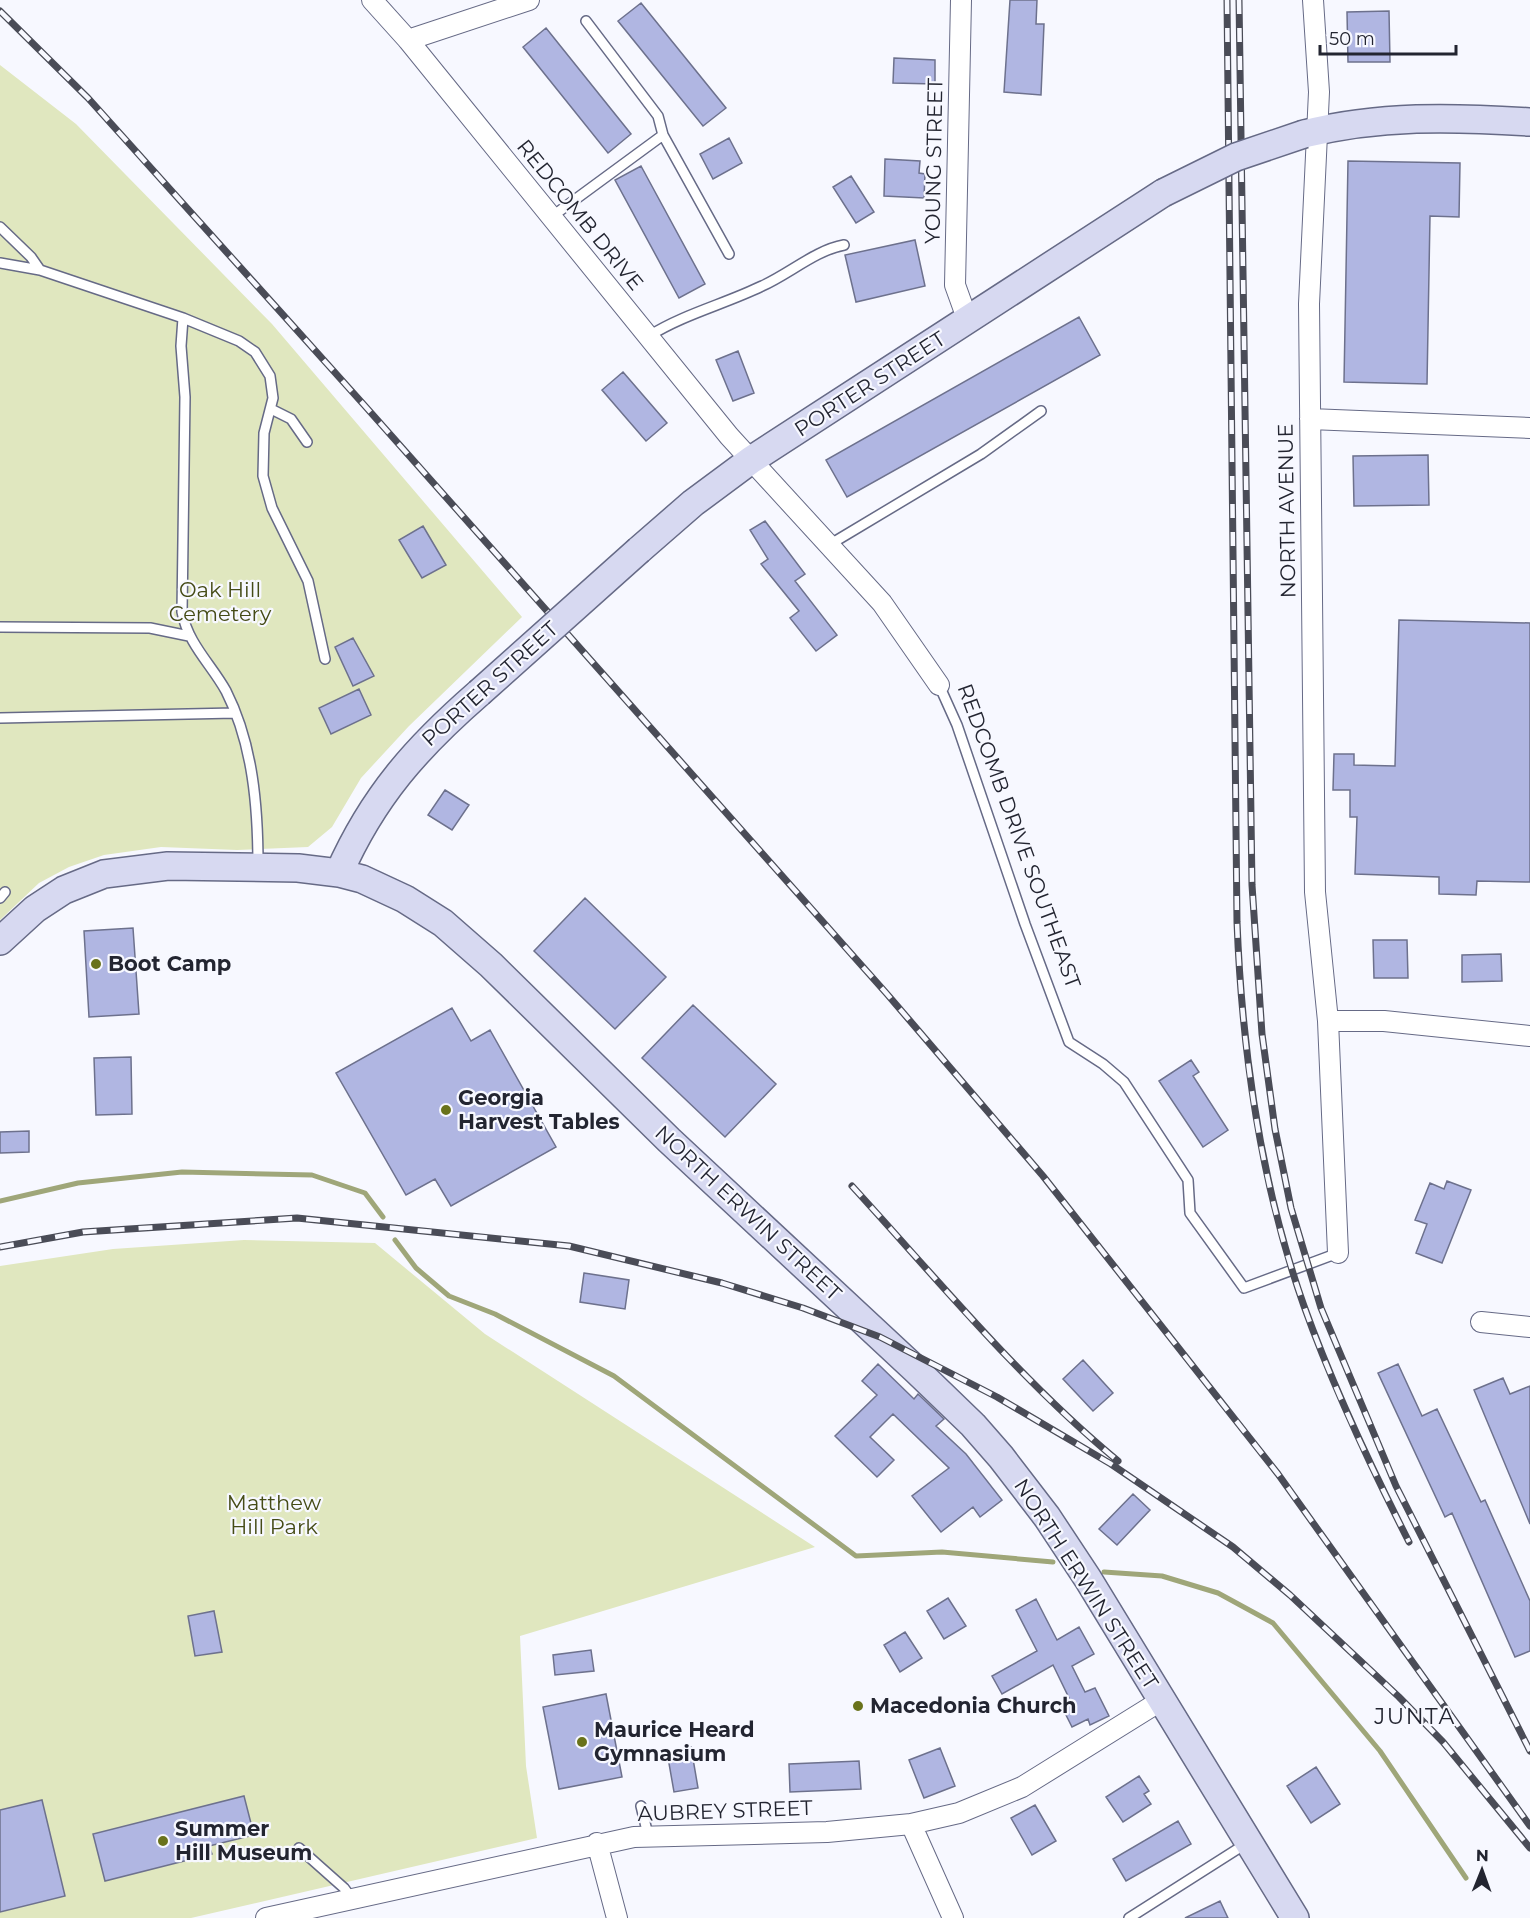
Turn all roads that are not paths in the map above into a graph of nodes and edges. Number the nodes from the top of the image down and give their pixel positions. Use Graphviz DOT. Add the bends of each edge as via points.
graph roads {
  1 [pos="372,0"];
  2 [pos="530,0"];
  3 [pos="961,0"];
  4 [pos="1313,0"];
  5 [pos="586,21"];
  6 [pos="408,40"];
  7 [pos="1530,122"];
  8 [pos="1311,132"];
  9 [pos="663,135"];
  10 [pos="550,218"];
  11 [pos="0,227"];
  12 [pos="844,245"];
  13 [pos="729,254"];
  14 [pos="0,263"];
  15 [pos="40,270"];
  16 [pos="183,318"];
  17 [pos="968,321"];
  18 [pos="649,336"];
  19 [pos="271,409"];
  20 [pos="1041,411"];
  21 [pos="1310,419"];
  22 [pos="1530,428"];
  23 [pos="307,442"];
  24 [pos="751,460"];
  25 [pos="829,545"];
  26 [pos="0,627"];
  27 [pos="189,636"];
  28 [pos="325,659"];
  29 [pos="939,685"];
  30 [pos="235,713"];
  31 [pos="0,718"];
  32 [pos="258,867"];
  33 [pos="339,873"];
  34 [pos="0,941"];
  35 [pos="1328,1021"];
  36 [pos="1530,1036"];
  37 [pos="1338,1253"];
  38 [pos="1481,1322"];
  39 [pos="1530,1328"];
  40 [pos="1162,1701"];
  41 [pos="641,1806"];
  42 [pos="911,1824"];
  43 [pos="648,1835"];
  44 [pos="1249,1842"];
  45 [pos="597,1843"];
  46 [pos="299,1848"];
  47 [pos="352,1899"];
  48 [pos="279,1917"];
  49 [pos="617,1918"];
  50 [pos="953,1918"];
  51 [pos="1129,1918"];
  52 [pos="1295,1918"];
  1 -- 6 [label="street, REDCOMB DRIVE"];
  2 -- 6 [label="street"];
  3 -- 17 [label="street, YOUNG STREET" via="955,285"];
  4 -- 8 [label="street, NORTH AVENUE" via="1319,92"];
  5 -- 9 [label="lane" via="658,116"];
  6 -- 10 [label="street, REDCOMB DRIVE"];
  7 -- 8 [label="street, PORTER STREET" via="1406,118"];
  8 -- 17 [label="street, PORTER STREET, bridge" via="1236,157 1163,193"];
  8 -- 21 [label="street, NORTH AVENUE"];
  9 -- 10 [label="lane"];
  9 -- 13 [label="lane"];
  10 -- 18 [label="street, REDCOMB DRIVE"];
  11 -- 15 [label="lane"];
  12 -- 18 [label="lane" via="744,295 671,322"];
  14 -- 15 [label="lane"];
  15 -- 16 [label="lane"];
  16 -- 19 [label="lane" via="222,333 255,352 270,376"];
  16 -- 27 [label="lane" via="182,612"];
  17 -- 24 [label="street, PORTER STREET"];
  18 -- 24 [label="street, REDCOMB DRIVE"];
  19 -- 23 [label="lane" via="291,419"];
  19 -- 28 [label="lane" via="264,433 265,484 272,508 308,581"];
  20 -- 25 [label="lane" via="981,454"];
  21 -- 22 [label="street"];
  21 -- 35 [label="street, NORTH AVENUE" via="1315,892"];
  24 -- 25 [label="street, REDCOMB DRIVE SOUTHEAST"];
  24 -- 33 [label="street, PORTER STREET, bridge" via="693,503 438,729 402,768 369,816"];
  25 -- 29 [label="street, REDCOMB DRIVE SOUTHEAST" via="882,603"];
  26 -- 27 [label="lane" via="150,628"];
  27 -- 30 [label="lane" via="219,679"];
  29 -- 37 [label="lane, REDCOMB DRIVE SOUTHEAST" via="957,725 1024,924 1069,1042 1124,1082 1188,1180 1190,1213 1244,1288"];
  30 -- 31 [label="lane"];
  30 -- 32 [label="lane" via="257,812"];
  32 -- 33 [label="street, NORTH ERWIN STREET"];
  32 -- 34 [label="street, NORTH ERWIN STREET" via="168,866 104,874 47,900"];
  33 -- 40 [label="street, NORTH ERWIN STREET" via="405,899 460,937 669,1140 973,1425 1047,1517"];
  35 -- 36 [label="street" via="1384,1020"];
  35 -- 37 [label="street, NORTH AVENUE"];
  38 -- 39 [label="street"];
  40 -- 42 [label="street, AUBREY STREET" via="1022,1787 976,1808"];
  40 -- 44 [label="street, NORTH ERWIN STREET"];
  41 -- 43 [label="lane"];
  42 -- 43 [label="street, AUBREY STREET" via="811,1833"];
  42 -- 50 [label="street"];
  43 -- 45 [label="street, AUBREY STREET"];
  44 -- 51 [label="lane"];
  44 -- 52 [label="street, NORTH ERWIN STREET"];
  45 -- 47 [label="street, AUBREY STREET"];
  45 -- 49 [label="street"];
  46 -- 47 [label="lane"];
  47 -- 48 [label="street, AUBREY STREET"];
}
